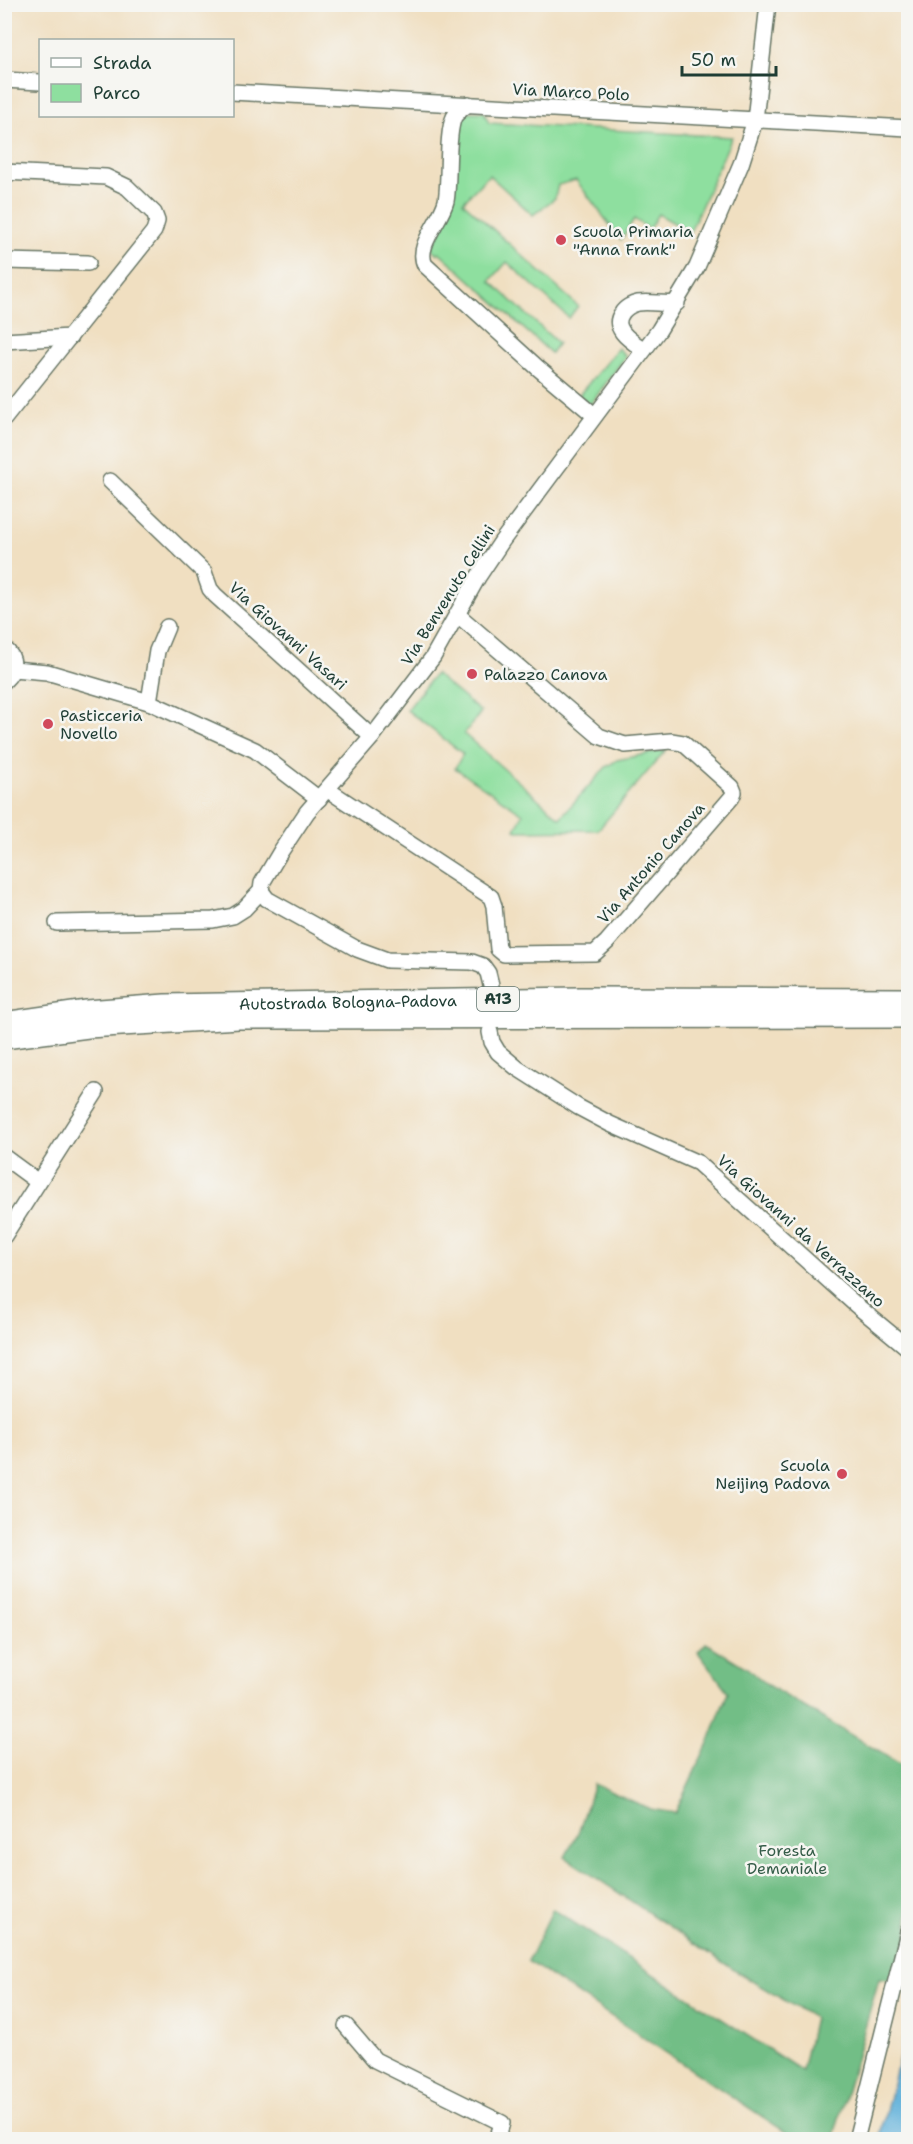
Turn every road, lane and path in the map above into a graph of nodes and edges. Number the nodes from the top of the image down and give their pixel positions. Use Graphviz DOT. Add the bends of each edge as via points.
graph roads {
  1 [pos="768,4"];
  2 [pos="4,80"];
  3 [pos="39,82"];
  4 [pos="234,92"];
  5 [pos="468,105"];
  6 [pos="755,120"];
  7 [pos="909,128"];
  8 [pos="4,172"];
  9 [pos="4,261"];
  10 [pos="88,263"];
  11 [pos="677,303"];
  12 [pos="70,337"];
  13 [pos="4,341"];
  14 [pos="644,350"];
  15 [pos="594,415"];
  16 [pos="4,419"];
  17 [pos="110,481"];
  18 [pos="458,615"];
  19 [pos="167,627"];
  20 [pos="4,648"];
  21 [pos="9,675"];
  22 [pos="149,702"];
  23 [pos="372,737"];
  24 [pos="323,795"];
  25 [pos="261,891"];
  26 [pos="57,923"];
  27 [pos="491,985"];
  28 [pos="909,999"];
  29 [pos="909,1017"];
  30 [pos="88,1019"];
  31 [pos="4,1023"];
  32 [pos="490,1032"];
  33 [pos="4,1038"];
  34 [pos="96,1092"];
  35 [pos="4,1157"];
  36 [pos="38,1182"];
  37 [pos="4,1236"];
  38 [pos="909,1348"];
  39 [pos="909,1932"];
  40 [pos="346,2026"];
  41 [pos="497,2139"];
  42 [pos="856,2139"];
  1 -- 6 [label="street, Via Benvenuto Cellini"];
  2 -- 3 [label="street"];
  4 -- 5 [label="street, Via Marco Polo"];
  5 -- 6 [label="street, Via Marco Polo"];
  5 -- 15 [label="street" via="455,115 451,126 447,194 421,258"];
  6 -- 7 [label="street, Via Marco Polo"];
  6 -- 11 [label="street, Via Benvenuto Cellini" via="723,209"];
  8 -- 12 [label="street" via="106,177 127,187 157,217 154,231"];
  9 -- 10 [label="street"];
  11 -- 14 [label="street, Via Benvenuto Cellini"];
  11 -- 14 [label="street" via="638,303 622,313 621,330"];
  12 -- 13 [label="street"];
  12 -- 16 [label="street"];
  14 -- 15 [label="street, Via Benvenuto Cellini"];
  15 -- 18 [label="street, Via Benvenuto Cellini" via="502,541"];
  17 -- 23 [label="street, Via Giovanni Vasari" via="204,572 215,595"];
  18 -- 23 [label="street, Via Benvenuto Cellini" via="433,657"];
  18 -- 24 [label="street, Via Antonio Canova" via="599,736 625,745 682,743 732,787 732,797 595,953 504,954 498,950 491,897"];
  19 -- 22 [label="street" via="157,651"];
  20 -- 21 [label="street" via="12,656"];
  21 -- 22 [label="street" via="47,672"];
  22 -- 24 [label="street" via="255,750"];
  23 -- 24 [label="street, Via Benvenuto Cellini"];
  24 -- 25 [label="street" via="281,851"];
  25 -- 26 [label="street" via="233,916 213,920"];
  25 -- 27 [label="street" via="267,899 357,949 387,960 472,962 483,966"];
  28 -- 30 [label="highway, Autostrada Bologna-Padova / A13" via="556,998 165,1005"];
  29 -- 30 [label="highway, Autostrada Bologna-Padova / A13"];
  30 -- 31 [label="highway, Autostrada Bologna-Padova / A13"];
  30 -- 33 [label="highway, Autostrada Bologna-Padova / A13"];
  32 -- 38 [label="street, Via Giovanni da Verrazzano" via="498,1052 578,1107 698,1163"];
  34 -- 36 [label="street"];
  35 -- 36 [label="street"];
  36 -- 37 [label="street"];
  39 -- 42 [label="street"];
  40 -- 41 [label="street" via="375,2060 502,2123"];
}
